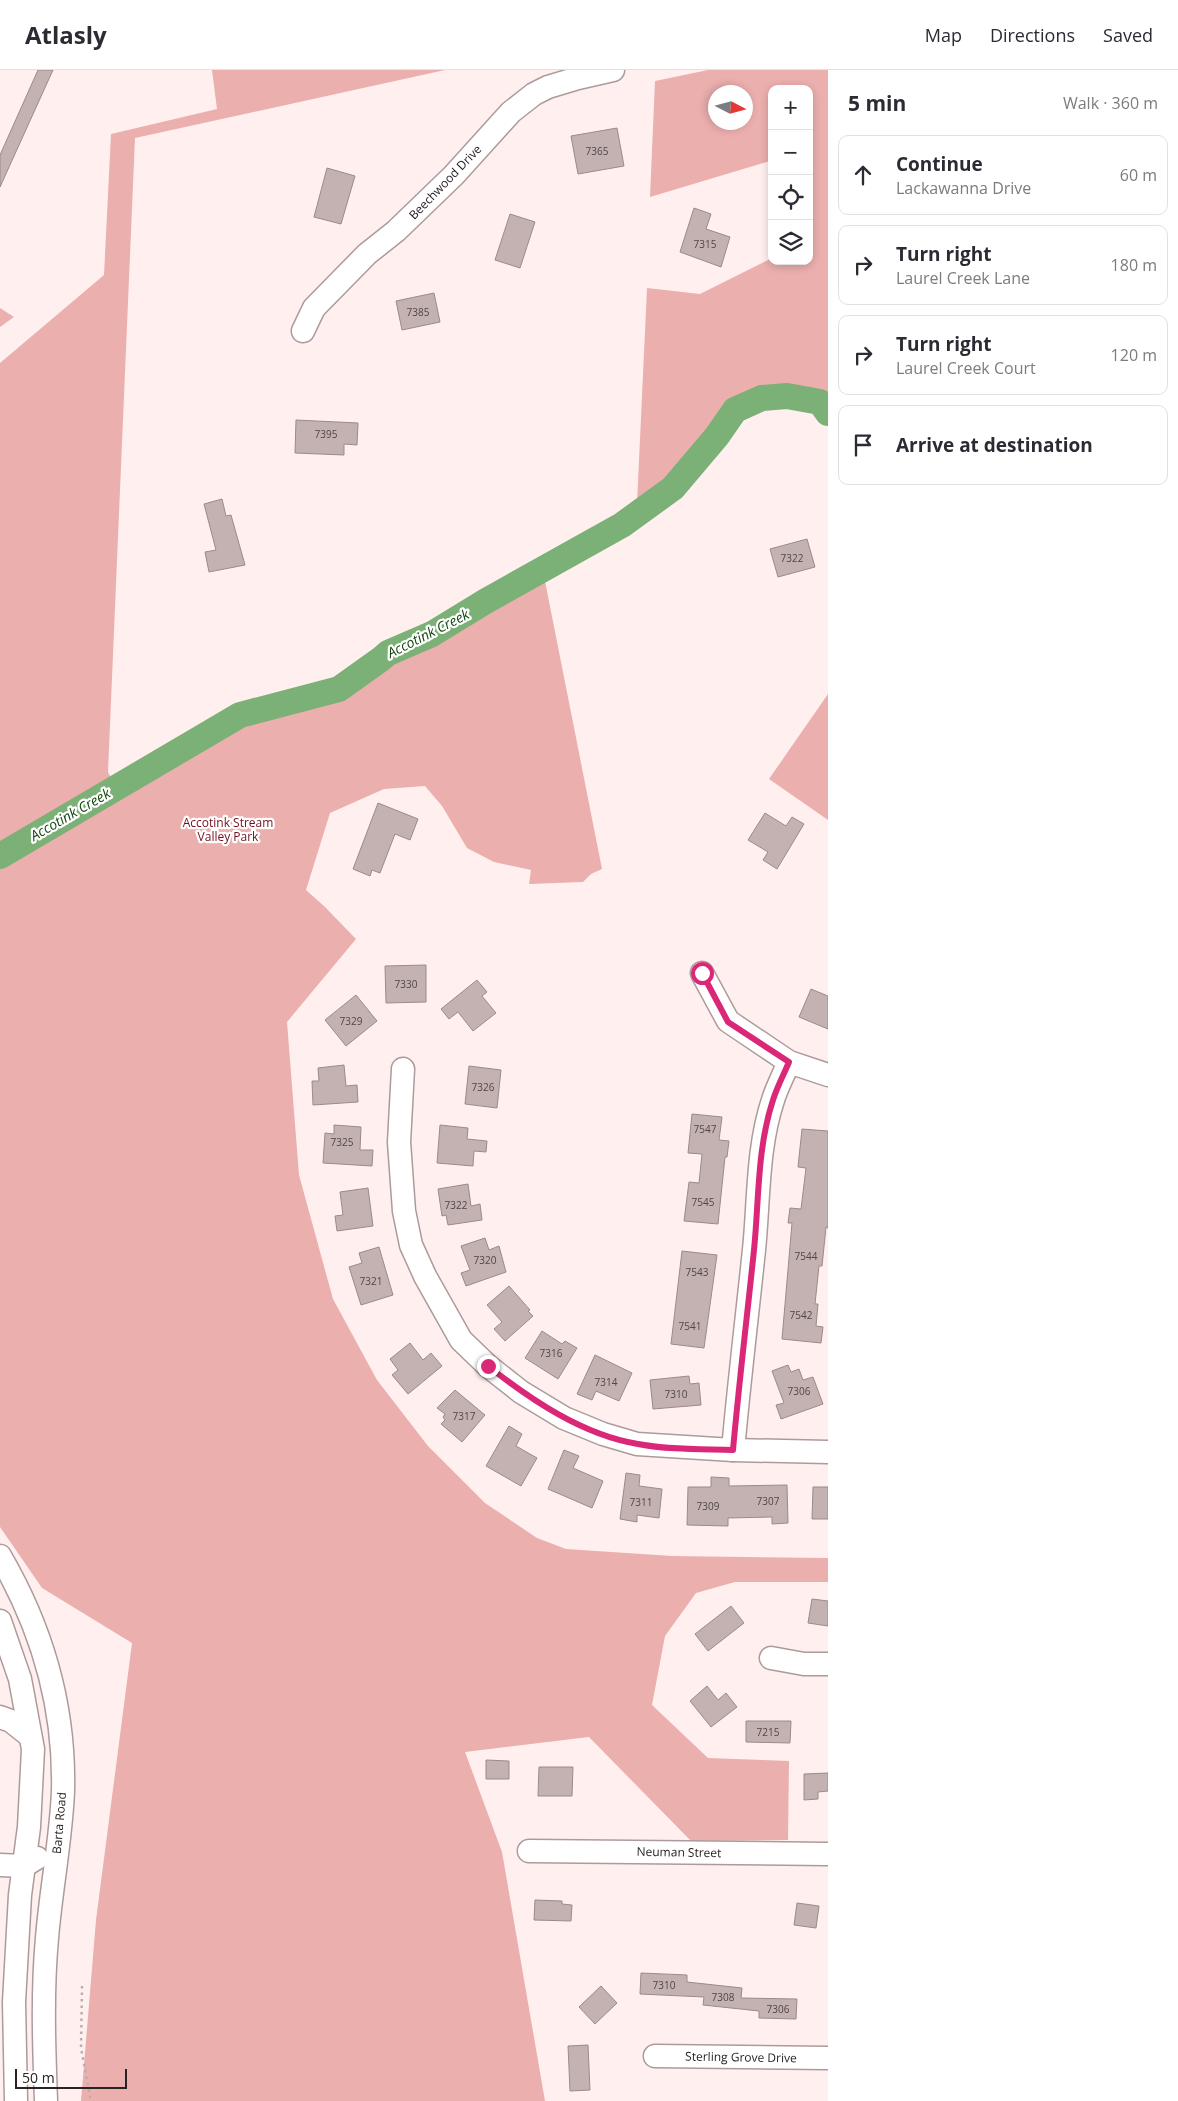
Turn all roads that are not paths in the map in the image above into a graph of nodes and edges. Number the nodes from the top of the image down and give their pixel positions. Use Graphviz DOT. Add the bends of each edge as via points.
graph roads {
  1 [pos="614,70"];
  2 [pos="302,331"];
  3 [pos="702,973"];
  4 [pos="789,1062"];
  5 [pos="403,1070"];
  6 [pos="828,1075"];
  7 [pos="733,1450"];
  8 [pos="828,1452"];
  9 [pos="0,1556"];
  10 [pos="0,1621"];
  11 [pos="771,1658"];
  12 [pos="828,1664"];
  13 [pos="0,1717"];
  14 [pos="30,1736"];
  15 [pos="58,1847"];
  16 [pos="529,1851"];
  17 [pos="828,1854"];
  18 [pos="0,1864"];
  19 [pos="24,1866"];
  20 [pos="655,2056"];
  21 [pos="828,2058"];
  22 [pos="16,2101"];
  23 [pos="46,2101"];
  1 -- 2 [label="street, Beechwood Drive" via="561,83 534,94 516,107 454,176 367,254 314,308"];
  3 -- 4 [label="street" via="728,1022"];
  4 -- 6 [label="street"];
  4 -- 7 [label="street" via="773,1100 766,1132"];
  5 -- 7 [label="street" via="399,1142 404,1211 411,1245 461,1340 521,1392 564,1418 603,1434 638,1444"];
  7 -- 8 [label="street"];
  9 -- 15 [label="street, Barta Road" via="35,1626 58,1714 63,1791"];
  10 -- 14 [label="street" via="20,1679"];
  11 -- 12 [label="street" via="804,1664"];
  13 -- 14 [label="street" via="11,1721"];
  14 -- 19 [label="street" via="33,1749"];
  15 -- 19 [label="street"];
  15 -- 23 [label="street, Barta Road" via="47,1939"];
  16 -- 17 [label="street, Neuman Street"];
  18 -- 19 [label="street"];
  19 -- 22 [label="street" via="14,2002"];
  20 -- 21 [label="street, Sterling Grove Drive"];
}
